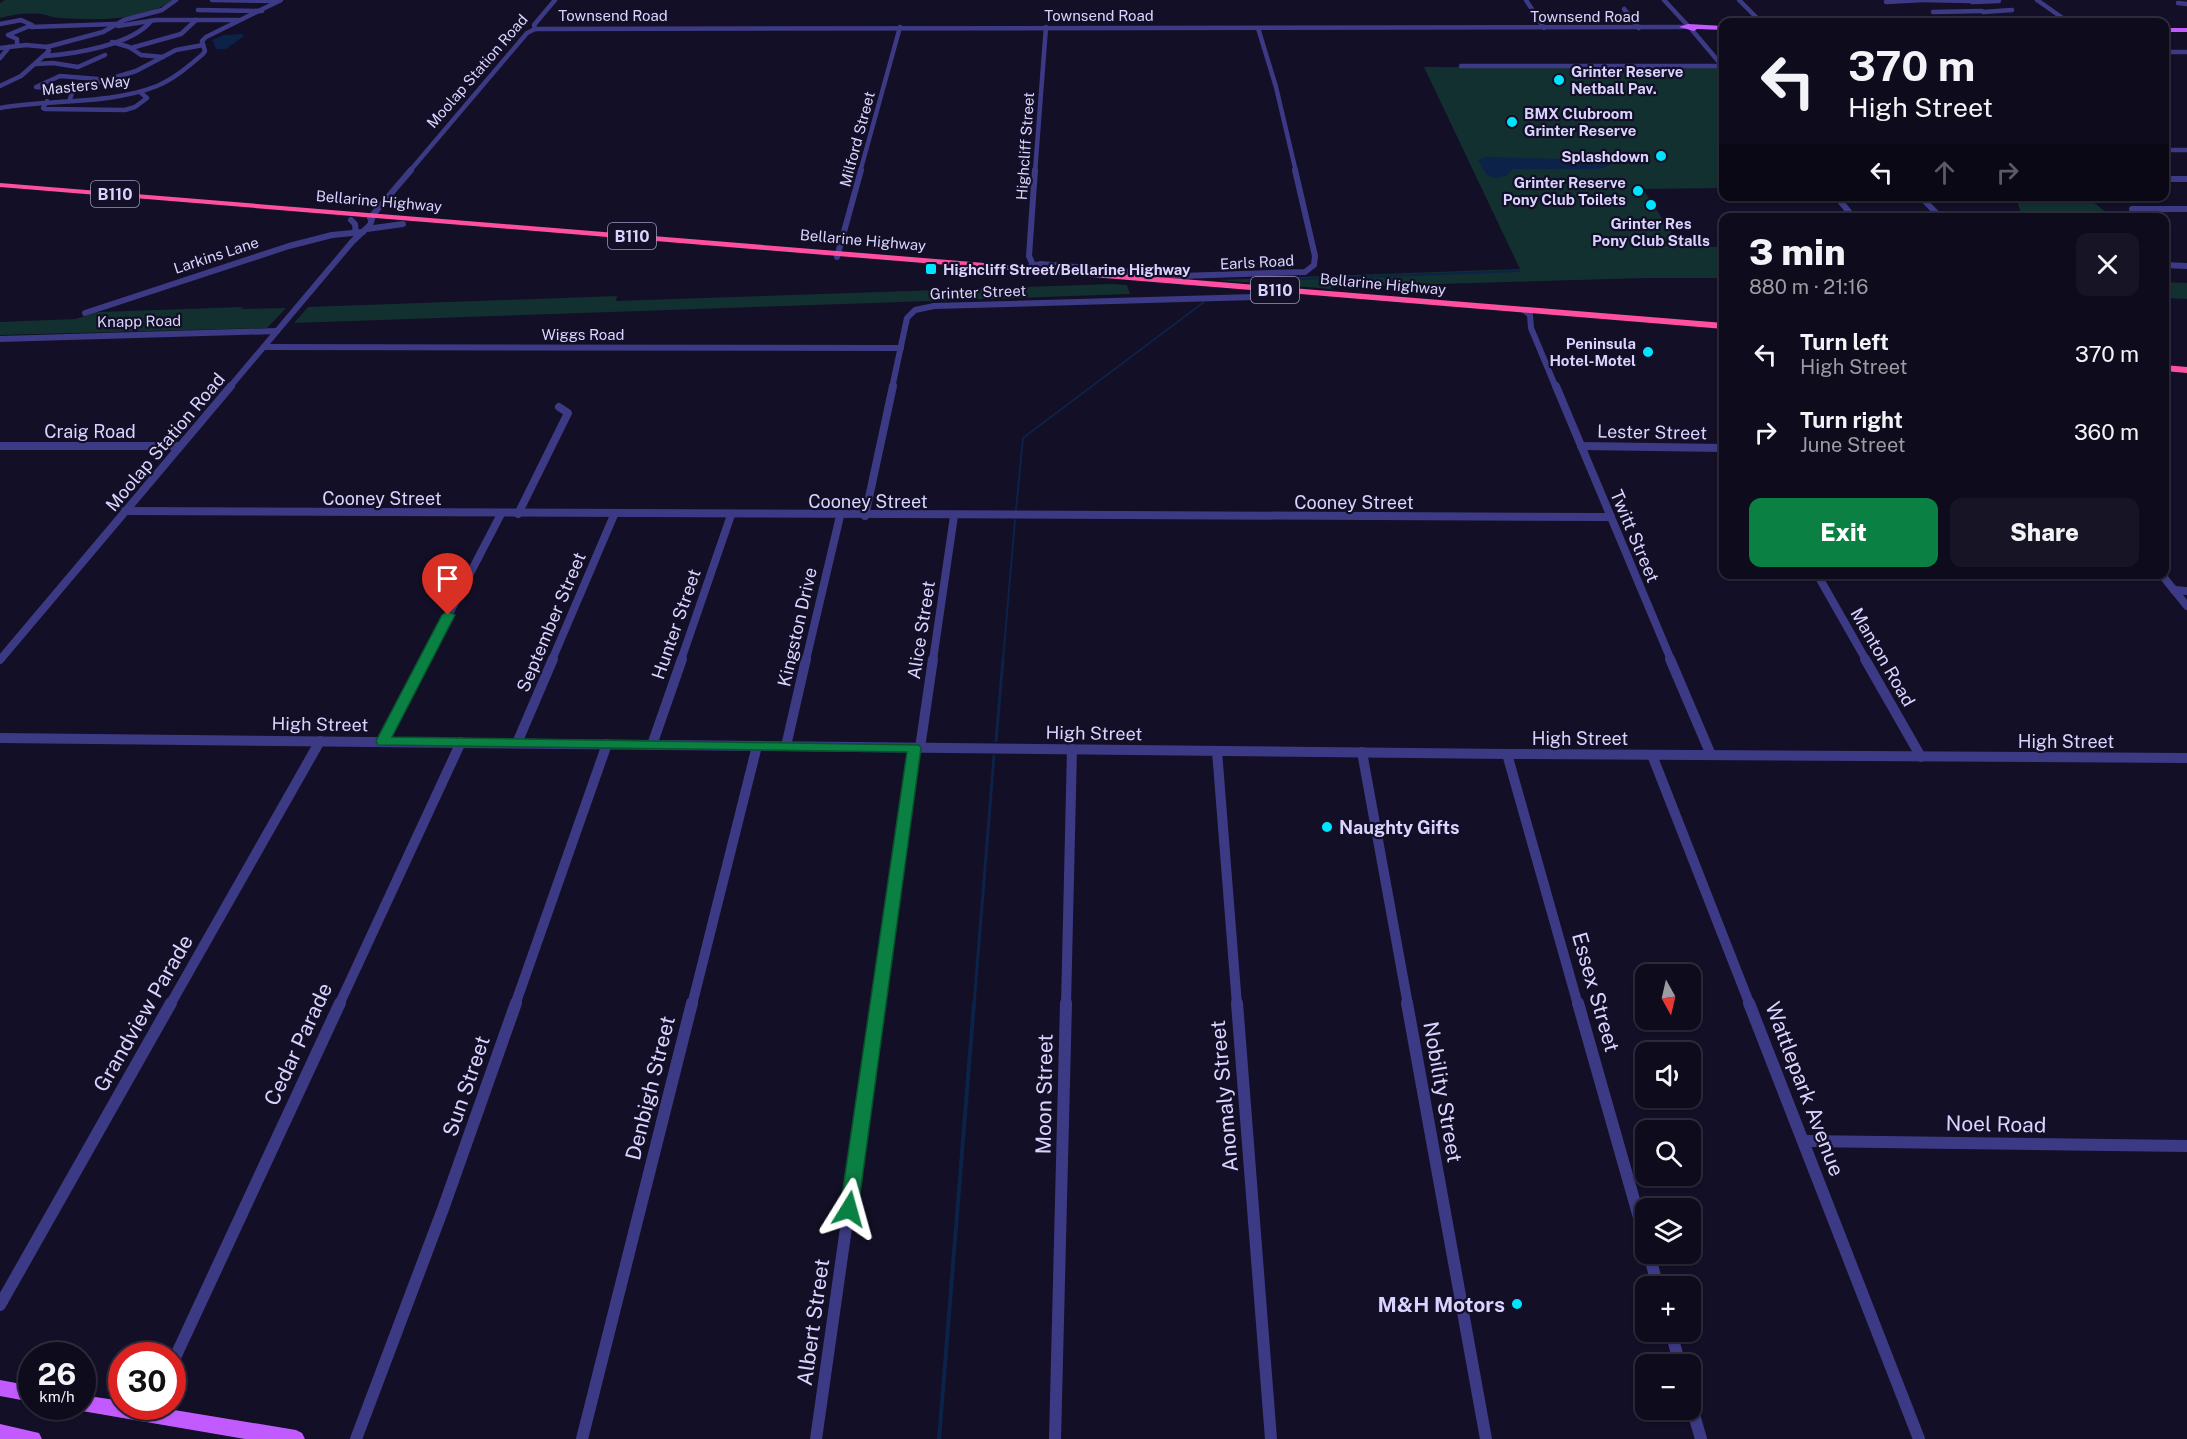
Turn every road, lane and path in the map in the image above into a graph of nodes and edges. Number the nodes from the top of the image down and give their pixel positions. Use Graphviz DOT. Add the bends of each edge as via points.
graph roads {
  1 [pos="176,0"];
  2 [pos="212,0"];
  3 [pos="281,0"];
  4 [pos="555,0"];
  5 [pos="1526,0"];
  6 [pos="1664,0"];
  7 [pos="1738,0"];
  8 [pos="1923,0"];
  9 [pos="2037,0"];
  10 [pos="1970,1"];
  11 [pos="1999,1"];
  12 [pos="1886,2"];
  13 [pos="2178,3"];
  14 [pos="2187,4"];
  15 [pos="1624,9"];
  16 [pos="198,10"];
  17 [pos="263,10"];
  18 [pos="2012,10"];
  19 [pos="1982,11"];
  20 [pos="1933,12"];
  21 [pos="1757,18"];
  22 [pos="1985,18"];
  23 [pos="2063,18"];
  24 [pos="184,20"];
  25 [pos="196,20"];
  26 [pos="151,21"];
  27 [pos="243,21"];
  28 [pos="0,24"];
  29 [pos="114,26"];
  30 [pos="30,27"];
  31 [pos="900,27"];
  32 [pos="1046,27"];
  33 [pos="1687,27"];
  34 [pos="1258,28"];
  35 [pos="1544,28"];
  36 [pos="1639,28"];
  37 [pos="1719,28"];
  38 [pos="535,29"];
  39 [pos="2169,30"];
  40 [pos="2187,30"];
  41 [pos="8,36"];
  42 [pos="0,37"];
  43 [pos="112,42"];
  44 [pos="203,45"];
  45 [pos="17,46"];
  46 [pos="9,47"];
  47 [pos="0,48"];
  48 [pos="47,48"];
  49 [pos="131,48"];
  50 [pos="2169,52"];
  51 [pos="2187,52"];
  52 [pos="102,55"];
  53 [pos="45,56"];
  54 [pos="163,57"];
  55 [pos="0,58"];
  56 [pos="1719,62"];
  57 [pos="36,64"];
  58 [pos="1719,65"];
  59 [pos="1461,66"];
  60 [pos="78,67"];
  61 [pos="67,72"];
  62 [pos="106,80"];
  63 [pos="0,86"];
  64 [pos="74,90"];
  65 [pos="140,92"];
  66 [pos="70,99"];
  67 [pos="47,101"];
  68 [pos="0,108"];
  69 [pos="2169,150"];
  70 [pos="2187,150"];
  71 [pos="2169,179"];
  72 [pos="2187,179"];
  73 [pos="0,185"];
  74 [pos="0,193"];
  75 [pos="1840,201"];
  76 [pos="1925,201"];
  77 [pos="2132,209"];
  78 [pos="2187,209"];
  79 [pos="1850,213"];
  80 [pos="1937,213"];
  81 [pos="362,229"];
  82 [pos="837,255"];
  83 [pos="2169,265"];
  84 [pos="2187,266"];
  85 [pos="1028,269"];
  86 [pos="1264,289"];
  87 [pos="1242,292"];
  88 [pos="1294,296"];
  89 [pos="1220,298"];
  90 [pos="85,313"];
  91 [pos="1525,313"];
  92 [pos="1719,326"];
  93 [pos="277,331"];
  94 [pos="1719,331"];
  95 [pos="0,339"];
  96 [pos="264,346"];
  97 [pos="901,348"];
  98 [pos="2169,363"];
  99 [pos="2187,365"];
  100 [pos="2169,368"];
  101 [pos="2187,370"];
  102 [pos="559,407"];
  103 [pos="0,446"];
  104 [pos="180,446"];
  105 [pos="1581,446"];
  106 [pos="1719,448"];
  107 [pos="126,511"];
  108 [pos="501,514"];
  109 [pos="518,514"];
  110 [pos="614,515"];
  111 [pos="731,515"];
  112 [pos="840,516"];
  113 [pos="865,516"];
  114 [pos="954,516"];
  115 [pos="1611,517"];
  116 [pos="1820,579"];
  117 [pos="2165,579"];
  118 [pos="2174,591"];
  119 [pos="2187,591"];
  120 [pos="2187,606"];
  121 [pos="0,660"];
  122 [pos="0,738"];
  123 [pos="320,741"];
  124 [pos="383,741"];
  125 [pos="461,742"];
  126 [pos="517,743"];
  127 [pos="607,744"];
  128 [pos="652,745"];
  129 [pos="756,746"];
  130 [pos="786,746"];
  131 [pos="917,748"];
  132 [pos="1072,749"];
  133 [pos="1217,751"];
  134 [pos="1362,752"];
  135 [pos="1507,754"];
  136 [pos="1652,755"];
  137 [pos="1711,755"];
  138 [pos="1921,757"];
  139 [pos="2187,758"];
  140 [pos="1804,1141"];
  141 [pos="2187,1146"];
  142 [pos="1635,1203"];
  143 [pos="0,1305"];
  144 [pos="182,1342"];
  145 [pos="0,1388"];
  146 [pos="18,1391"];
  147 [pos="186,1418"];
  148 [pos="1696,1420"];
  149 [pos="0,1433"];
  150 [pos="33,1439"];
  151 [pos="296,1439"];
  152 [pos="356,1439"];
  153 [pos="582,1439"];
  154 [pos="816,1439"];
  155 [pos="1055,1439"];
  156 [pos="1271,1439"];
  157 [pos="1486,1439"];
  158 [pos="1701,1439"];
  159 [pos="1919,1439"];
  1 -- 29 [label="street" via="162,10"];
  2 -- 3 [label="street"];
  2 -- 16 [label="street"];
  3 -- 17 [label="street, Masters Way"];
  4 -- 38 [label="street, Moolap Station Road" via="534,25"];
  5 -- 35 [label="street"];
  6 -- 33 [label="street"];
  7 -- 21 [label="street"];
  8 -- 10 [label="street"];
  8 -- 12 [label="street"];
  9 -- 23 [label="street"];
  10 -- 11 [label="street"];
  10 -- 19 [label="street"];
  13 -- 14 [label="street"];
  15 -- 36 [label="street"];
  16 -- 17 [label="street"];
  16 -- 24 [label="street"];
  17 -- 27 [label="street, Masters Way"];
  18 -- 19 [label="street"];
  19 -- 20 [label="street"];
  19 -- 22 [label="street"];
  24 -- 25 [label="street"];
  24 -- 26 [label="street"];
  25 -- 27 [label="street"];
  25 -- 49 [label="street" via="181,34"];
  26 -- 29 [label="street"];
  26 -- 43 [label="street" via="144,30"];
  27 -- 44 [label="street, Masters Way" via="206,37"];
  28 -- 30 [label="street" via="21,20"];
  29 -- 30 [label="street"];
  29 -- 48 [label="street"];
  30 -- 41 [label="street"];
  31 -- 32 [label="street, Townsend Road"];
  31 -- 38 [label="street, Townsend Road"];
  31 -- 82 [label="street, Milford Street"];
  32 -- 34 [label="street, Townsend Road"];
  32 -- 85 [label="street, Highcliff Street"];
  33 -- 36 [label="street, Townsend Road"];
  33 -- 37 [label="main road, Townsend Road"];
  33 -- 56 [label="street"];
  34 -- 35 [label="street, Townsend Road"];
  34 -- 85 [label="street, Earls Road" via="1281,109 1314,265 1305,272 1212,276"];
  35 -- 36 [label="street, Townsend Road"];
  38 -- 81 [label="street, Moolap Station Road" via="527,33"];
  39 -- 40 [label="main road"];
  41 -- 42 [label="street"];
  41 -- 45 [label="street" via="17,39"];
  43 -- 49 [label="street"];
  43 -- 53 [label="street"];
  44 -- 54 [label="street"];
  44 -- 65 [label="street, Masters Way" via="205,52 175,76"];
  45 -- 46 [label="street"];
  45 -- 48 [label="street"];
  46 -- 47 [label="street"];
  46 -- 55 [label="street"];
  48 -- 53 [label="street"];
  49 -- 54 [label="street" via="141,55"];
  50 -- 51 [label="street"];
  52 -- 60 [label="street"];
  53 -- 57 [label="street"];
  54 -- 62 [label="street" via="142,69"];
  57 -- 60 [label="street"];
  57 -- 63 [label="street"];
  58 -- 59 [label="street"];
  60 -- 61 [label="street"];
  62 -- 64 [label="street"];
  62 -- 64 [label="street" via="60,76 36,87"];
  64 -- 66 [label="street"];
  65 -- 66 [label="street, Masters Way"];
  65 -- 67 [label="street" via="147,98 125,110 43,109"];
  66 -- 67 [label="street, Masters Way"];
  67 -- 68 [label="street, Masters Way"];
  69 -- 70 [label="street"];
  71 -- 72 [label="street"];
  73 -- 81 [label="highway, Bellarine Highway / B110"];
  74 -- 81 [label="highway, Bellarine Highway / B110" via="351,220"];
  75 -- 79 [label="street"];
  76 -- 80 [label="street"];
  77 -- 78 [label="street"];
  81 -- 82 [label="highway, Bellarine Highway / B110"];
  81 -- 82 [label="highway, Bellarine Highway / B110" via="403,224"];
  81 -- 90 [label="street, Larkins Lane" via="272,251"];
  81 -- 93 [label="street, Moolap Station Road"];
  82 -- 85 [label="highway, Bellarine Highway / B110"];
  83 -- 84 [label="street"];
  85 -- 86 [label="highway, Bellarine Highway / B110"];
  85 -- 87 [label="highway, Bellarine Highway / B110"];
  86 -- 87 [label="highway"];
  86 -- 91 [label="highway, Bellarine Highway / B110"];
  87 -- 88 [label="highway, Bellarine Highway / B110"];
  87 -- 89 [label="street, Grinter Street"];
  88 -- 89 [label="street, Grinter Street"];
  88 -- 91 [label="highway, Bellarine Highway / B110"];
  89 -- 97 [label="street, Grinter Street" via="926,307 909,315"];
  91 -- 92 [label="highway, Bellarine Highway / B110"];
  91 -- 94 [label="highway, Bellarine Highway / B110"];
  91 -- 105 [label="street, Twitt Street"];
  93 -- 95 [label="street, Knapp Road"];
  93 -- 96 [label="street, Moolap Station Road"];
  96 -- 97 [label="street, Wiggs Road"];
  96 -- 104 [label="street, Moolap Station Road"];
  97 -- 113 [label="street, Grinter Street"];
  98 -- 99 [label="highway"];
  100 -- 101 [label="highway"];
  102 -- 109 [label="street" via="568,413"];
  103 -- 104 [label="street, Craig Road"];
  104 -- 107 [label="street, Moolap Station Road"];
  105 -- 106 [label="street, Lester Street"];
  105 -- 115 [label="street, Twitt Street"];
  107 -- 108 [label="street, Cooney Street"];
  107 -- 121 [label="street, Moolap Station Road"];
  108 -- 109 [label="street, Cooney Street"];
  108 -- 124 [label="street"];
  109 -- 110 [label="street, Cooney Street"];
  110 -- 111 [label="street, Cooney Street"];
  110 -- 126 [label="street, September Street"];
  111 -- 112 [label="street, Cooney Street"];
  111 -- 128 [label="street, Hunter Street"];
  112 -- 113 [label="street, Cooney Street"];
  112 -- 130 [label="street, Kingston Drive"];
  113 -- 114 [label="street, Cooney Street"];
  114 -- 115 [label="street, Cooney Street"];
  114 -- 131 [label="street, Alice Street"];
  115 -- 137 [label="street, Twitt Street"];
  116 -- 138 [label="street, Manton Road"];
  117 -- 118 [label="street"];
  118 -- 119 [label="street"];
  118 -- 120 [label="street"];
  122 -- 123 [label="street, High Street"];
  123 -- 124 [label="street, High Street"];
  123 -- 143 [label="street, Grandview Parade"];
  124 -- 125 [label="street, High Street"];
  125 -- 126 [label="street, High Street"];
  125 -- 144 [label="street, Cedar Parade"];
  126 -- 127 [label="street, High Street"];
  127 -- 128 [label="street, High Street"];
  127 -- 152 [label="street, Sun Street" via="443,1209"];
  128 -- 129 [label="street, High Street"];
  129 -- 130 [label="street, High Street"];
  129 -- 153 [label="street, Denbigh Street"];
  130 -- 131 [label="street, High Street"];
  131 -- 132 [label="street, High Street"];
  131 -- 154 [label="street, Albert Street"];
  132 -- 133 [label="street, High Street"];
  132 -- 155 [label="street, Moon Street"];
  133 -- 134 [label="street, High Street"];
  133 -- 156 [label="street, Anomaly Street"];
  134 -- 135 [label="street, High Street"];
  134 -- 157 [label="street, Nobility Street"];
  135 -- 136 [label="street, High Street"];
  135 -- 142 [label="street, Essex Street"];
  136 -- 137 [label="street, High Street"];
  136 -- 140 [label="street, Wattlepark Avenue"];
  137 -- 138 [label="street, High Street"];
  138 -- 139 [label="street, High Street"];
  140 -- 141 [label="street, Noel Road"];
  140 -- 159 [label="street, Wattlepark Avenue"];
  145 -- 146 [label="main road"];
  147 -- 151 [label="main road"];
  148 -- 158 [label="street"];
  149 -- 150 [label="main road"];
}
